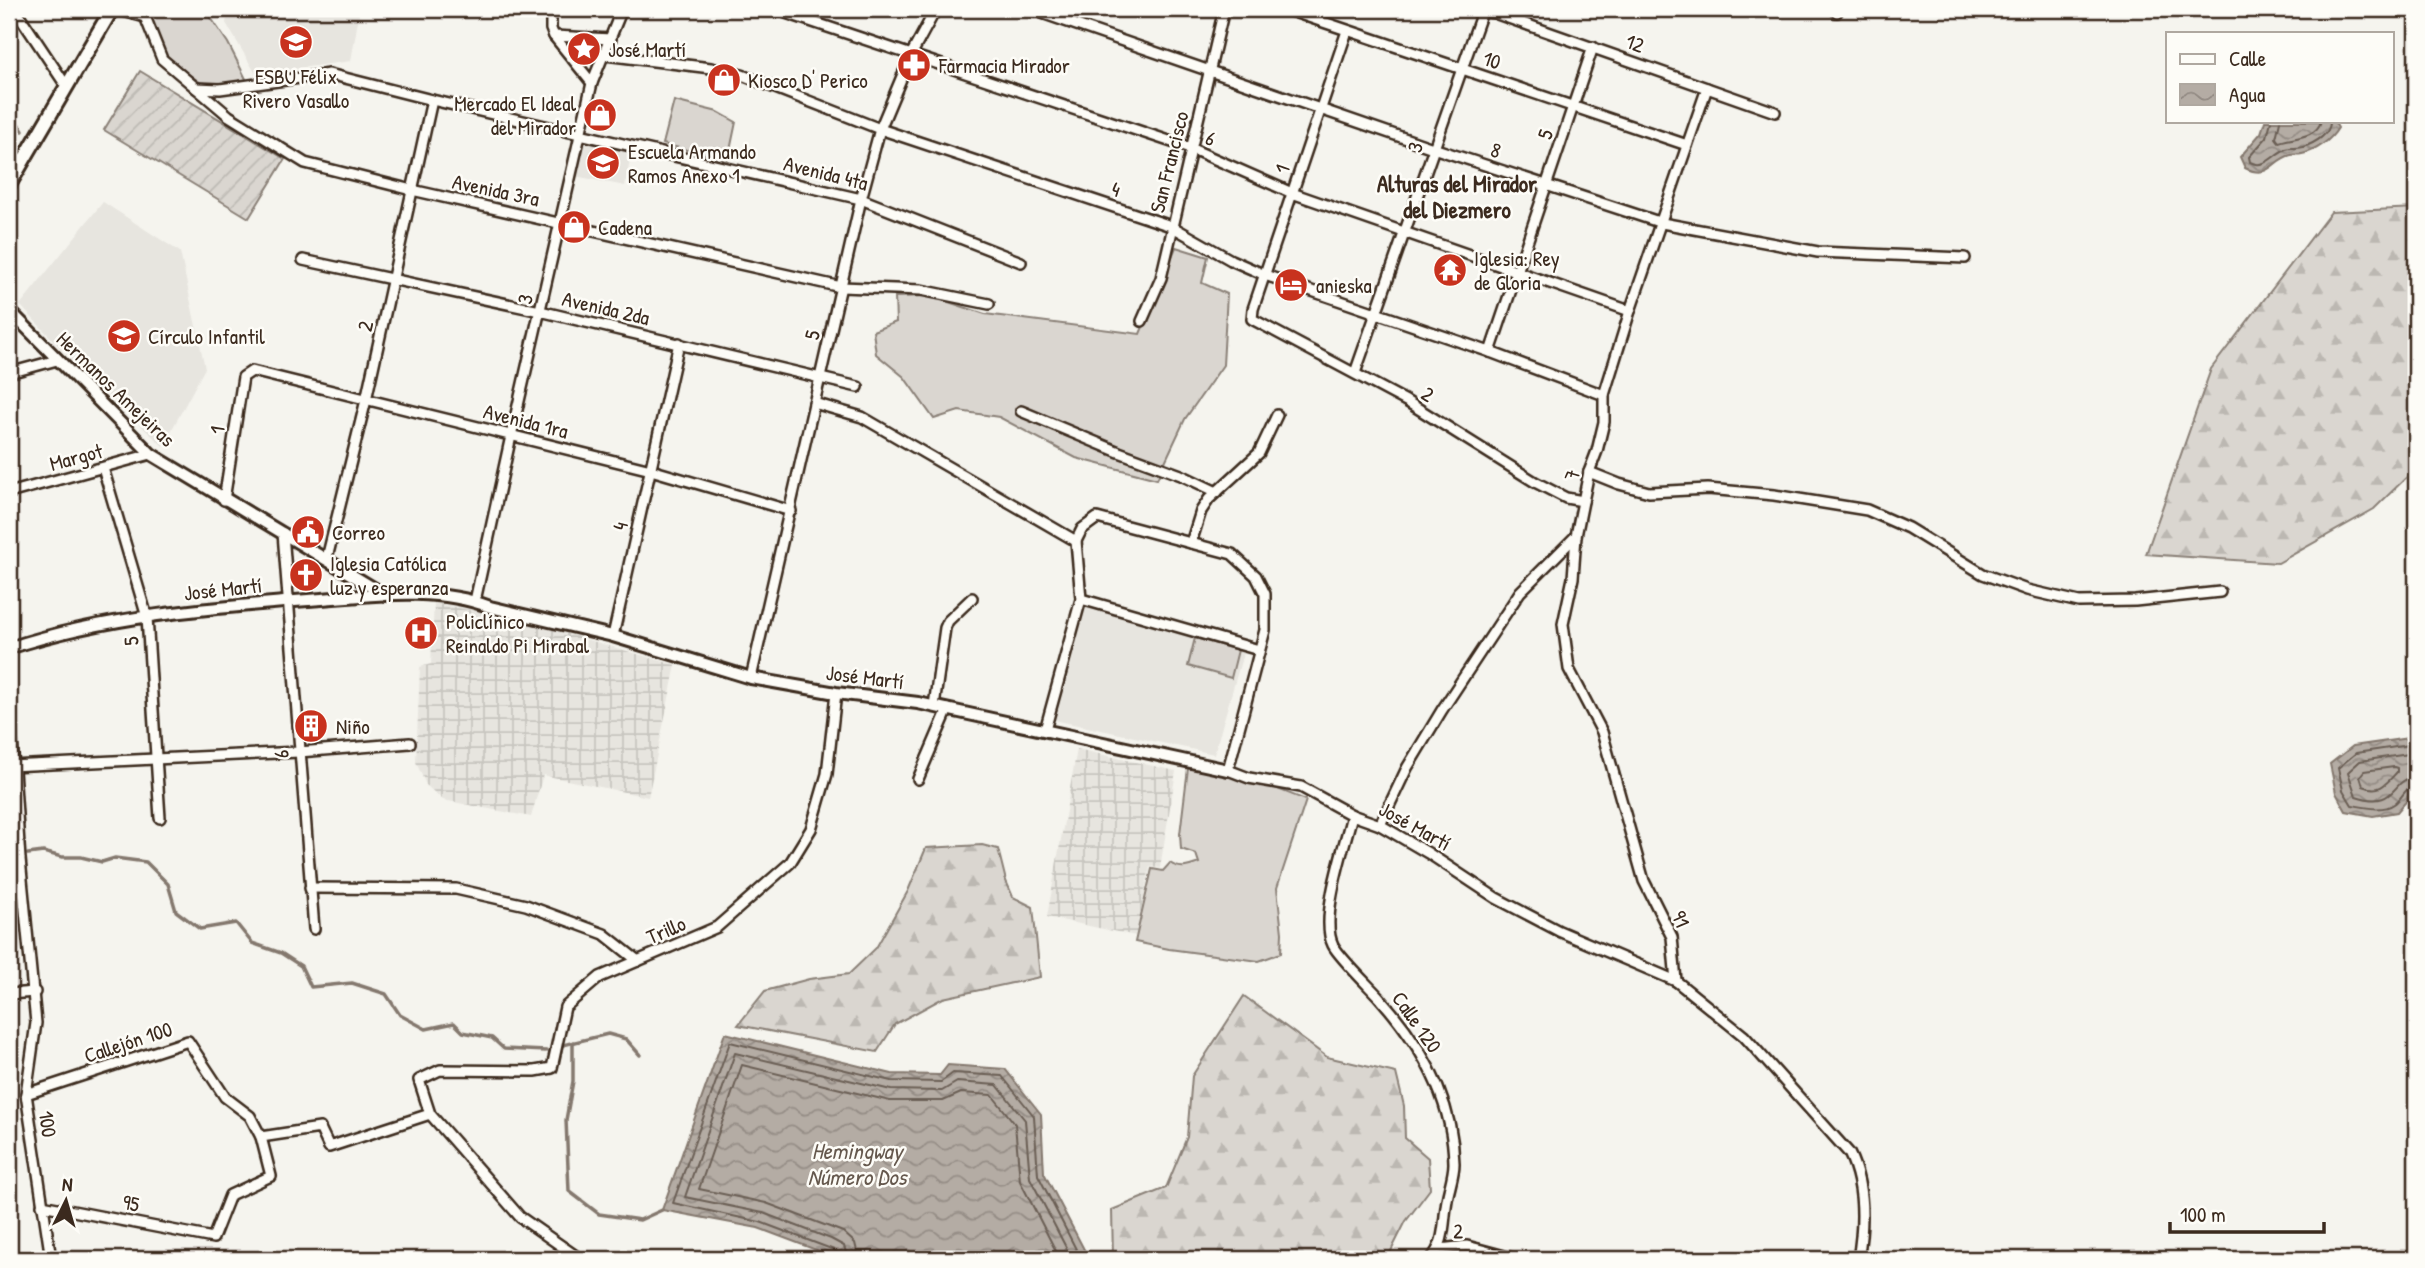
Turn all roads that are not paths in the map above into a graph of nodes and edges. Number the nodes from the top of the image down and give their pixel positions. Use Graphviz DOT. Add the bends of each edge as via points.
graph roads {
  1 [pos="15,9"];
  2 [pos="114,9"];
  3 [pos="551,9"];
  4 [pos="622,9"];
  5 [pos="774,9"];
  6 [pos="936,9"];
  7 [pos="1030,9"];
  8 [pos="1224,9"];
  9 [pos="1285,9"];
  10 [pos="1482,12"];
  11 [pos="143,13"];
  12 [pos="1347,31"];
  13 [pos="554,36"];
  14 [pos="611,39"];
  15 [pos="1593,47"];
  16 [pos="605,55"];
  17 [pos="911,55"];
  18 [pos="1461,68"];
  19 [pos="1210,70"];
  20 [pos="592,83"];
  21 [pos="67,87"];
  22 [pos="1707,88"];
  23 [pos="196,89"];
  24 [pos="432,100"];
  25 [pos="1573,107"];
  26 [pos="1321,109"];
  27 [pos="1775,112"];
  28 [pos="880,129"];
  29 [pos="580,133"];
  30 [pos="1687,145"];
  31 [pos="1190,148"];
  32 [pos="1433,148"];
  33 [pos="9,185"];
  34 [pos="1546,185"];
  35 [pos="412,190"];
  36 [pos="1292,193"];
  37 [pos="861,199"];
  38 [pos="559,222"];
  39 [pos="1662,223"];
  40 [pos="1171,226"];
  41 [pos="1404,232"];
  42 [pos="1965,258"];
  43 [pos="303,260"];
  44 [pos="1021,262"];
  45 [pos="1517,271"];
  46 [pos="1265,275"];
  47 [pos="394,280"];
  48 [pos="841,287"];
  49 [pos="989,304"];
  50 [pos="9,310"];
  51 [pos="540,311"];
  52 [pos="1630,311"];
  53 [pos="1376,312"];
  54 [pos="1252,319"];
  55 [pos="1142,321"];
  56 [pos="679,343"];
  57 [pos="1490,352"];
  58 [pos="57,360"];
  59 [pos="252,371"];
  60 [pos="9,373"];
  61 [pos="1355,373"];
  62 [pos="819,377"];
  63 [pos="858,387"];
  64 [pos="1604,395"];
  65 [pos="366,400"];
  66 [pos="814,403"];
  67 [pos="1021,411"];
  68 [pos="1277,415"];
  69 [pos="511,436"];
  70 [pos="151,454"];
  71 [pos="103,468"];
  72 [pos="651,470"];
  73 [pos="1589,472"];
  74 [pos="1217,492"];
  75 [pos="9,493"];
  76 [pos="224,500"];
  77 [pos="1583,501"];
  78 [pos="791,511"];
  79 [pos="283,533"];
  80 [pos="1576,536"];
  81 [pos="1076,541"];
  82 [pos="1191,543"];
  83 [pos="327,558"];
  84 [pos="2220,592"];
  85 [pos="385,595"];
  86 [pos="972,598"];
  87 [pos="1081,599"];
  88 [pos="475,601"];
  89 [pos="288,602"];
  90 [pos="147,617"];
  91 [pos="613,636"];
  92 [pos="9,645"];
  93 [pos="1259,650"];
  94 [pos="751,678"];
  95 [pos="836,693"];
  96 [pos="9,695"];
  97 [pos="934,706"];
  98 [pos="948,709"];
  99 [pos="1045,730"];
  100 [pos="410,743"];
  101 [pos="299,752"];
  102 [pos="157,760"];
  103 [pos="11,766"];
  104 [pos="1228,770"];
  105 [pos="918,779"];
  106 [pos="1352,815"];
  107 [pos="160,818"];
  108 [pos="1380,825"];
  109 [pos="310,888"];
  110 [pos="314,929"];
  111 [pos="638,961"];
  112 [pos="1676,981"];
  113 [pos="35,992"];
  114 [pos="9,994"];
  115 [pos="26,1094"];
  116 [pos="430,1114"];
  117 [pos="261,1137"];
  118 [pos="42,1205"];
  119 [pos="1440,1249"];
  120 [pos="51,1258"];
  121 [pos="65,1259"];
  122 [pos="579,1259"];
  123 [pos="1431,1259"];
  124 [pos="1516,1259"];
  125 [pos="1858,1259"];
  1 -- 21 [label="street"];
  2 -- 11 [label="street"];
  2 -- 21 [label="main road"];
  3 -- 13 [label="street"];
  4 -- 14 [label="street, 3"];
  5 -- 17 [label="street, 6"];
  6 -- 17 [label="street, 5"];
  7 -- 19 [label="street, 8"];
  8 -- 19 [label="street, San Francisco"];
  9 -- 12 [label="street, 10"];
  10 -- 15 [label="street, 12"];
  10 -- 18 [label="street, 3"];
  11 -- 23 [label="street, Avenida 3ra" via="162,59"];
  12 -- 18 [label="street, 10"];
  12 -- 26 [label="street, 1"];
  13 -- 14 [label="street"];
  13 -- 20 [label="street"];
  14 -- 16 [label="street, 3"];
  15 -- 22 [label="street, 12"];
  15 -- 25 [label="street, 5"];
  16 -- 20 [label="street, 3"];
  16 -- 28 [label="street, 4" via="742,75"];
  17 -- 28 [label="street, 5"];
  17 -- 31 [label="street, 6"];
  18 -- 25 [label="street, 10"];
  18 -- 32 [label="street, 3"];
  19 -- 26 [label="street, 8"];
  19 -- 31 [label="street, San Francisco"];
  20 -- 29 [label="street, 3"];
  21 -- 33 [label="main road"];
  22 -- 27 [label="street, 12"];
  22 -- 30 [label="street, 7"];
  23 -- 24 [label="street, Avenida 4ta" via="330,74"];
  23 -- 35 [label="street, Avenida 3ra" via="229,116 305,163"];
  24 -- 29 [label="street, Avenida 4ta"];
  24 -- 35 [label="street, 2"];
  25 -- 30 [label="street, 10"];
  25 -- 34 [label="street, 5"];
  26 -- 32 [label="street, 8"];
  26 -- 36 [label="street, 1"];
  28 -- 37 [label="street, 5"];
  28 -- 40 [label="street, 4"];
  29 -- 37 [label="street, Avenida 4ta"];
  29 -- 38 [label="street, 3"];
  30 -- 39 [label="street, 7"];
  31 -- 36 [label="street, 6"];
  31 -- 40 [label="street, San Francisco"];
  32 -- 34 [label="street, 8"];
  32 -- 41 [label="street, 3"];
  34 -- 39 [label="street, 8"];
  34 -- 45 [label="street, 5"];
  35 -- 38 [label="street, Avenida 3ra"];
  35 -- 47 [label="street, 2"];
  36 -- 41 [label="street, 6"];
  36 -- 46 [label="street, 1"];
  37 -- 44 [label="street, Avenida 4ta"];
  37 -- 48 [label="street, 5"];
  38 -- 48 [label="street, Avenida 3ra"];
  38 -- 51 [label="street, 3"];
  39 -- 42 [label="street, 8" via="1818,252"];
  39 -- 52 [label="street, 7"];
  40 -- 46 [label="street, 4"];
  40 -- 55 [label="street, San Francisco" via="1160,278"];
  41 -- 45 [label="street, 6"];
  41 -- 53 [label="street, 3"];
  43 -- 47 [label="street, Avenida 2da"];
  45 -- 52 [label="street, 6"];
  45 -- 57 [label="street, 5"];
  46 -- 53 [label="street, 4"];
  46 -- 54 [label="street, 1"];
  47 -- 51 [label="street, Avenida 2da"];
  47 -- 65 [label="street, 2"];
  48 -- 49 [label="street, Avenida 3ra" via="921,290"];
  48 -- 62 [label="street, 5"];
  50 -- 58 [label="street, Hermanos Amejeiras"];
  51 -- 56 [label="street, Avenida 2da"];
  51 -- 69 [label="street, 3"];
  52 -- 64 [label="street, 7"];
  53 -- 57 [label="street, 4"];
  53 -- 61 [label="street, 3"];
  54 -- 61 [label="street, 2"];
  56 -- 62 [label="street, Avenida 2da"];
  56 -- 72 [label="street, 4"];
  57 -- 64 [label="street, 4"];
  58 -- 60 [label="street"];
  58 -- 70 [label="street, Hermanos Amejeiras"];
  59 -- 65 [label="street, Avenida 1ra"];
  59 -- 76 [label="street, 1" via="243,377"];
  61 -- 77 [label="street, 2" via="1535,482"];
  62 -- 63 [label="street, Avenida 2da"];
  62 -- 66 [label="street, 5"];
  64 -- 73 [label="street, 7" via="1604,422"];
  65 -- 69 [label="street, Avenida 1ra"];
  65 -- 83 [label="street, 2"];
  66 -- 78 [label="street, 5"];
  66 -- 81 [label="street" via="862,416"];
  67 -- 74 [label="street"];
  68 -- 74 [label="street" via="1259,453"];
  69 -- 72 [label="street, Avenida 1ra"];
  69 -- 88 [label="street, 3"];
  70 -- 71 [label="street, Margot"];
  70 -- 76 [label="street, Hermanos Amejeiras"];
  71 -- 75 [label="street, Margot"];
  71 -- 90 [label="street, 5"];
  72 -- 78 [label="street, Avenida 1ra"];
  72 -- 91 [label="street, 4"];
  73 -- 77 [label="street, 7"];
  73 -- 84 [label="street" via="1649,492 1708,489 1867,510 1908,528 1983,574 2079,602"];
  74 -- 82 [label="street" via="1201,511"];
  76 -- 79 [label="street, Hermanos Amejeiras"];
  77 -- 80 [label="street, 7"];
  78 -- 94 [label="street, 5"];
  79 -- 83 [label="street, Hermanos Amejeiras"];
  79 -- 89 [label="street, 6"];
  80 -- 108 [label="street" via="1520,592 1407,768"];
  80 -- 112 [label="street, 91" via="1563,624 1569,668 1602,732 1644,881 1672,937"];
  81 -- 82 [label="street" via="1082,529 1097,518"];
  81 -- 87 [label="street"];
  82 -- 93 [label="street" via="1232,554 1256,576 1265,594 1265,630"];
  83 -- 85 [label="street, Hermanos Amejeiras"];
  85 -- 88 [label="street, José Martí" via="430,594"];
  85 -- 89 [label="street, José Martí"];
  86 -- 97 [label="street" via="945,628"];
  87 -- 93 [label="street"];
  87 -- 99 [label="street"];
  88 -- 91 [label="street, José Martí"];
  89 -- 90 [label="street, José Martí"];
  89 -- 101 [label="street, 6"];
  90 -- 92 [label="street, José Martí"];
  90 -- 102 [label="street, 5"];
  91 -- 94 [label="street, José Martí"];
  93 -- 104 [label="street"];
  94 -- 95 [label="street, José Martí"];
  95 -- 97 [label="street, José Martí"];
  95 -- 111 [label="street, Trillo" via="827,774 811,830 790,863 717,927"];
  96 -- 103 [label="street"];
  97 -- 98 [label="street, José Martí"];
  98 -- 99 [label="street, José Martí"];
  98 -- 105 [label="street"];
  99 -- 104 [label="street, José Martí"];
  100 -- 101 [label="street"];
  101 -- 102 [label="street"];
  101 -- 109 [label="street, 6"];
  102 -- 103 [label="street"];
  102 -- 107 [label="street, 5"];
  103 -- 113 [label="street"];
  104 -- 106 [label="street, José Martí" via="1301,787"];
  106 -- 108 [label="street, José Martí"];
  106 -- 119 [label="street, Calle 120" via="1331,898 1332,945 1398,1020 1440,1088 1454,1164"];
  108 -- 112 [label="street, José Martí" via="1496,898 1559,931"];
  109 -- 110 [label="street, 6"];
  109 -- 111 [label="street" via="456,889 526,905 604,934"];
  111 -- 116 [label="street, Trillo" via="600,977 565,1007 551,1069 440,1070 419,1080"];
  112 -- 125 [label="street" via="1744,1036 1849,1153 1858,1170 1863,1229"];
  113 -- 114 [label="street"];
  113 -- 115 [label="street, 100" via="36,1023"];
  115 -- 117 [label="street, Callejón 100" via="188,1041 226,1097 250,1116"];
  115 -- 118 [label="street, 100"];
  116 -- 117 [label="street" via="329,1147 320,1128"];
  116 -- 122 [label="street" via="520,1217"];
  117 -- 118 [label="street, 95" via="271,1175 230,1195 213,1238"];
  118 -- 120 [label="street, 100"];
  119 -- 123 [label="street"];
  119 -- 124 [label="street, 2" via="1467,1246"];
  120 -- 121 [label="street"];
}
